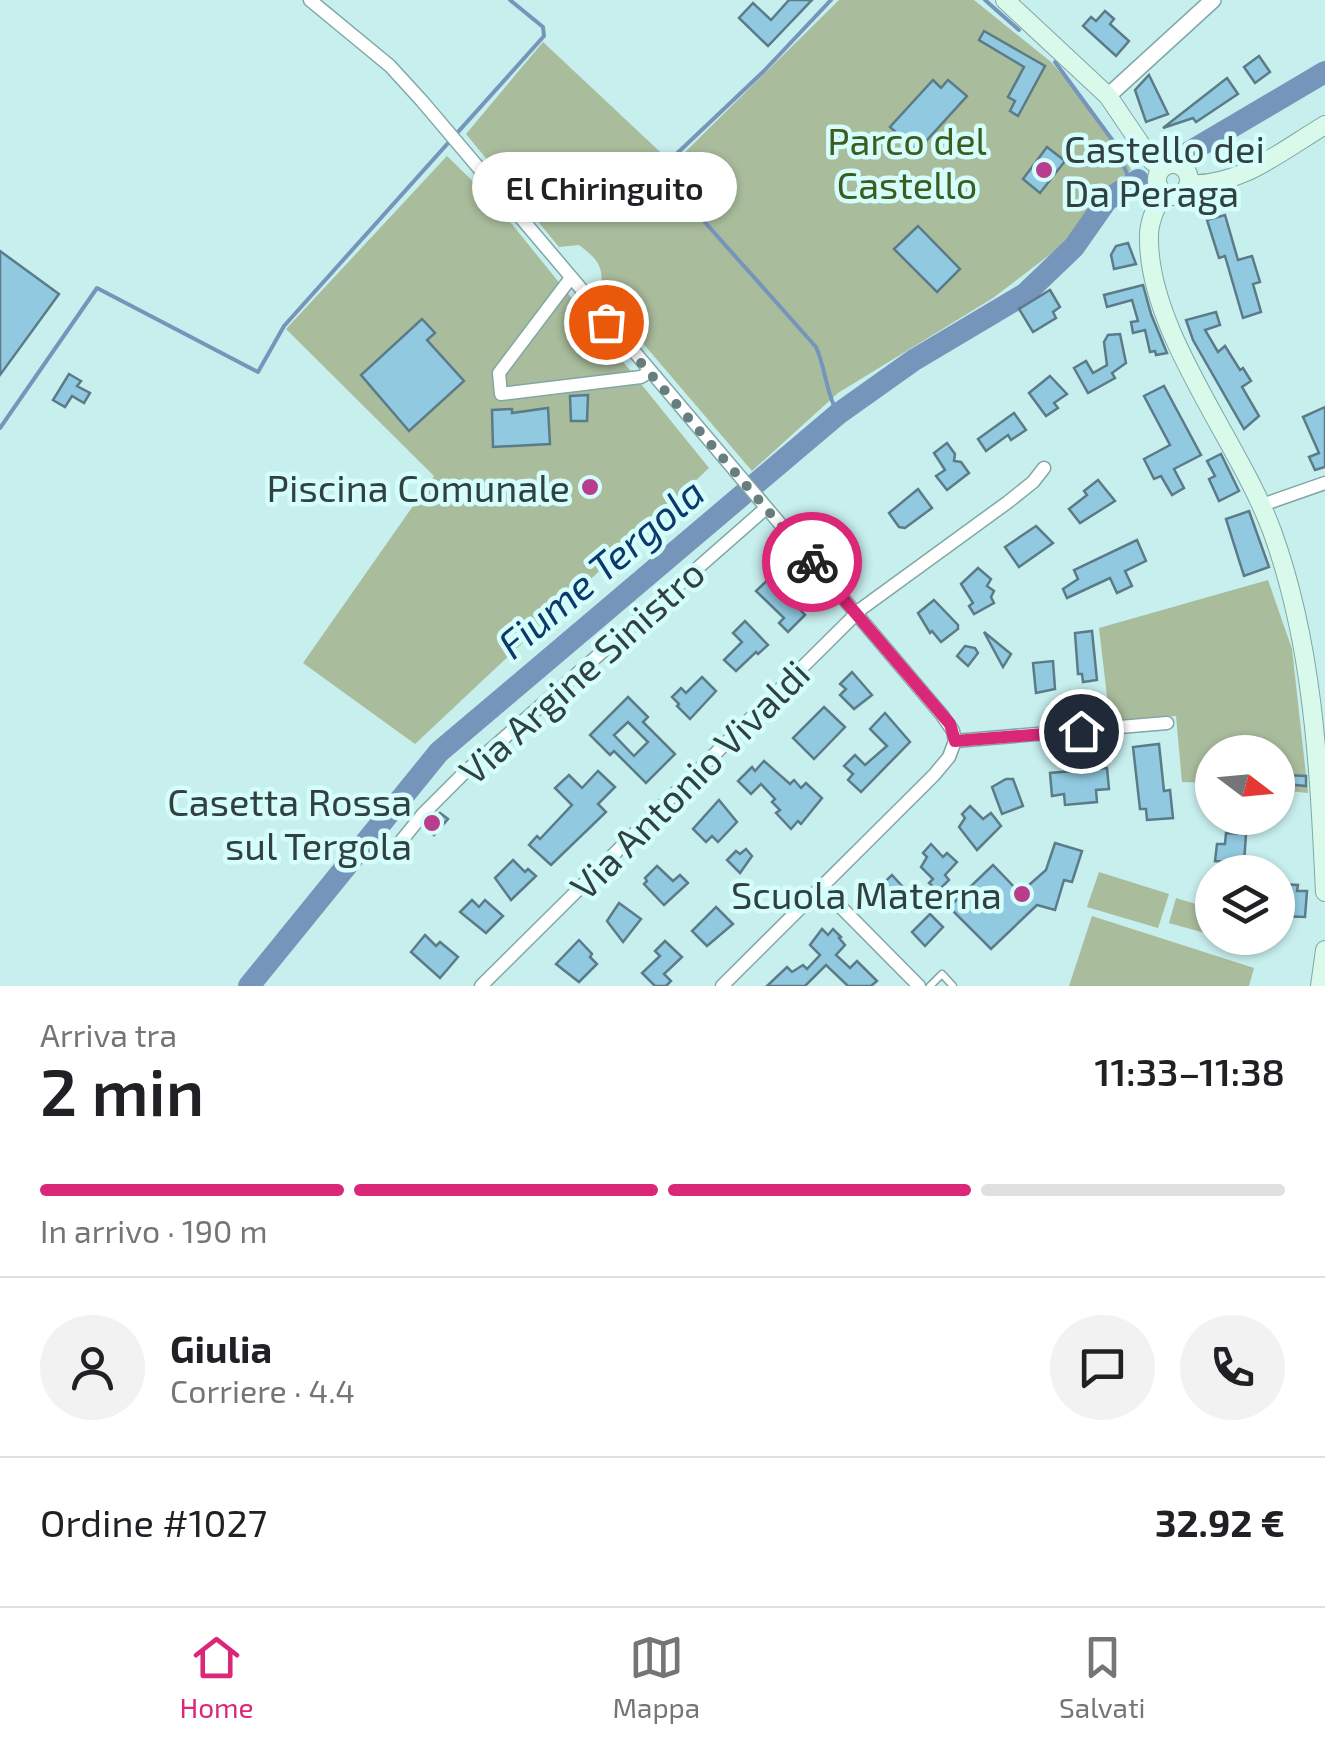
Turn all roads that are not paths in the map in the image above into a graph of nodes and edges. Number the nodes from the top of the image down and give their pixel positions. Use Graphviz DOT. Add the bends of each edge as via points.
graph roads {
  1 [pos="310,0"];
  2 [pos="1005,0"];
  3 [pos="1213,0"];
  4 [pos="1108,96"];
  5 [pos="1325,126"];
  6 [pos="1160,168"];
  7 [pos="1189,184"];
  8 [pos="1164,193"];
  9 [pos="570,279"];
  10 [pos="649,372"];
  11 [pos="1044,468"];
  12 [pos="1325,483"];
  13 [pos="762,503"];
  14 [pos="1262,505"];
  15 [pos="856,613"];
  16 [pos="1167,724"];
  17 [pos="955,741"];
  18 [pos="402,840"];
  19 [pos="821,887"];
  20 [pos="1325,892"];
  21 [pos="1325,950"];
  22 [pos="1323,980"];
  23 [pos="913,984"];
  24 [pos="481,986"];
  25 [pos="722,986"];
  26 [pos="930,986"];
  27 [pos="953,986"];
  1 -- 9 [label="street" via="390,66"];
  2 -- 4 [label="main road"];
  3 -- 4 [label="street"];
  4 -- 6 [label="main road"];
  5 -- 7 [label="main road" via="1235,177"];
  6 -- 7 [label="main road" via="1182,166"];
  6 -- 8 [label="main road" via="1157,184"];
  7 -- 8 [label="main road" via="1179,195"];
  8 -- 14 [label="main road" via="1148,235 1162,302"];
  9 -- 10 [label="street"];
  9 -- 10 [label="street" via="499,373 501,394"];
  10 -- 13 [label="street"];
  11 -- 15 [label="street, Via Antonio Vivaldi"];
  12 -- 14 [label="street"];
  13 -- 15 [label="street"];
  13 -- 18 [label="street, Via Argine Sinistro" via="463,774"];
  14 -- 20 [label="main road" via="1308,666"];
  15 -- 17 [label="street" via="950,724"];
  15 -- 24 [label="street, Via Antonio Vivaldi"];
  16 -- 17 [label="street"];
  17 -- 19 [label="street" via="943,766"];
  19 -- 23 [label="street"];
  19 -- 25 [label="street"];
  21 -- 22 [label="main road"];
  26 -- 27 [label="lane" via="942,974"];
}
